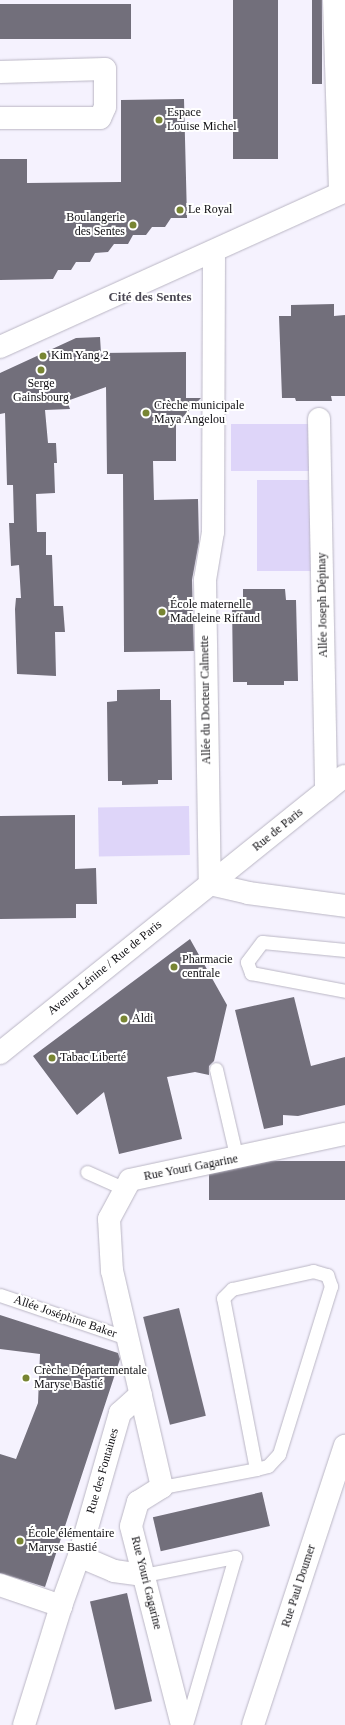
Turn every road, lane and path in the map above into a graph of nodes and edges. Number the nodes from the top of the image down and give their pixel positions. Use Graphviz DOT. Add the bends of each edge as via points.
graph roads {
  1 [pos="334,0"];
  2 [pos="0,72"];
  3 [pos="0,118"];
  4 [pos="343,192"];
  5 [pos="214,252"];
  6 [pos="0,347"];
  7 [pos="319,419"];
  8 [pos="345,776"];
  9 [pos="326,791"];
  10 [pos="210,884"];
  11 [pos="345,906"];
  12 [pos="345,950"];
  13 [pos="345,992"];
  14 [pos="0,1053"];
  15 [pos="216,1069"];
  16 [pos="345,1134"];
  17 [pos="237,1159"];
  18 [pos="87,1172"];
  19 [pos="125,1189"];
  20 [pos="0,1295"];
  21 [pos="130,1339"];
  22 [pos="141,1394"];
  23 [pos="345,1446"];
  24 [pos="256,1469"];
  25 [pos="162,1487"];
  26 [pos="79,1556"];
  27 [pos="144,1575"];
  28 [pos="0,1585"];
  29 [pos="61,1606"];
  30 [pos="24,1725"];
  31 [pos="182,1725"];
  32 [pos="186,1725"];
  33 [pos="253,1725"];
  1 -- 4 [label="street"];
  2 -- 3 [label="street" via="105,69 105,107 100,118"];
  4 -- 5 [label="street"];
  5 -- 6 [label="street"];
  5 -- 10 [label="street, Allée du Docteur Calmette" via="213,532 206,580"];
  7 -- 9 [label="street, Allée Joseph Dépinay"];
  8 -- 9 [label="street, Rue de Paris"];
  9 -- 10 [label="street, Rue de Paris"];
  10 -- 11 [label="street" via="248,893"];
  10 -- 14 [label="street, Avenue Lénine / Rue de Paris"];
  12 -- 13 [label="lane" via="262,942 247,962 251,973"];
  15 -- 17 [label="lane"];
  16 -- 17 [label="street, Rue Youri Gagarine"];
  17 -- 19 [label="street, Rue Youri Gagarine" via="130,1180"];
  18 -- 19 [label="lane"];
  19 -- 21 [label="street, Rue Youri Gagarine" via="109,1219 112,1271"];
  20 -- 21 [label="lane, Allée Joséphine Baker"];
  21 -- 22 [label="street, Rue Youri Gagarine"];
  22 -- 25 [label="street, Rue Youri Gagarine"];
  22 -- 26 [label="street, Rue des Fontaines" via="120,1413"];
  23 -- 33 [label="street, Rue Paul Doumer"];
  24 -- 24 [label="lane" via="268,1466 279,1454 331,1286 327,1275 320,1272 232,1289 223,1298"];
  24 -- 25 [label="lane"];
  25 -- 27 [label="street, Rue Youri Gagarine" via="138,1502 131,1526"];
  26 -- 27 [label="street" via="114,1571"];
  26 -- 29 [label="street, Rue des Fontaines"];
  27 -- 31 [label="street, Rue Youri Gagarine"];
  27 -- 32 [label="lane" via="235,1557"];
  28 -- 29 [label="street"];
  29 -- 30 [label="street, Rue des Fontaines"];
}
